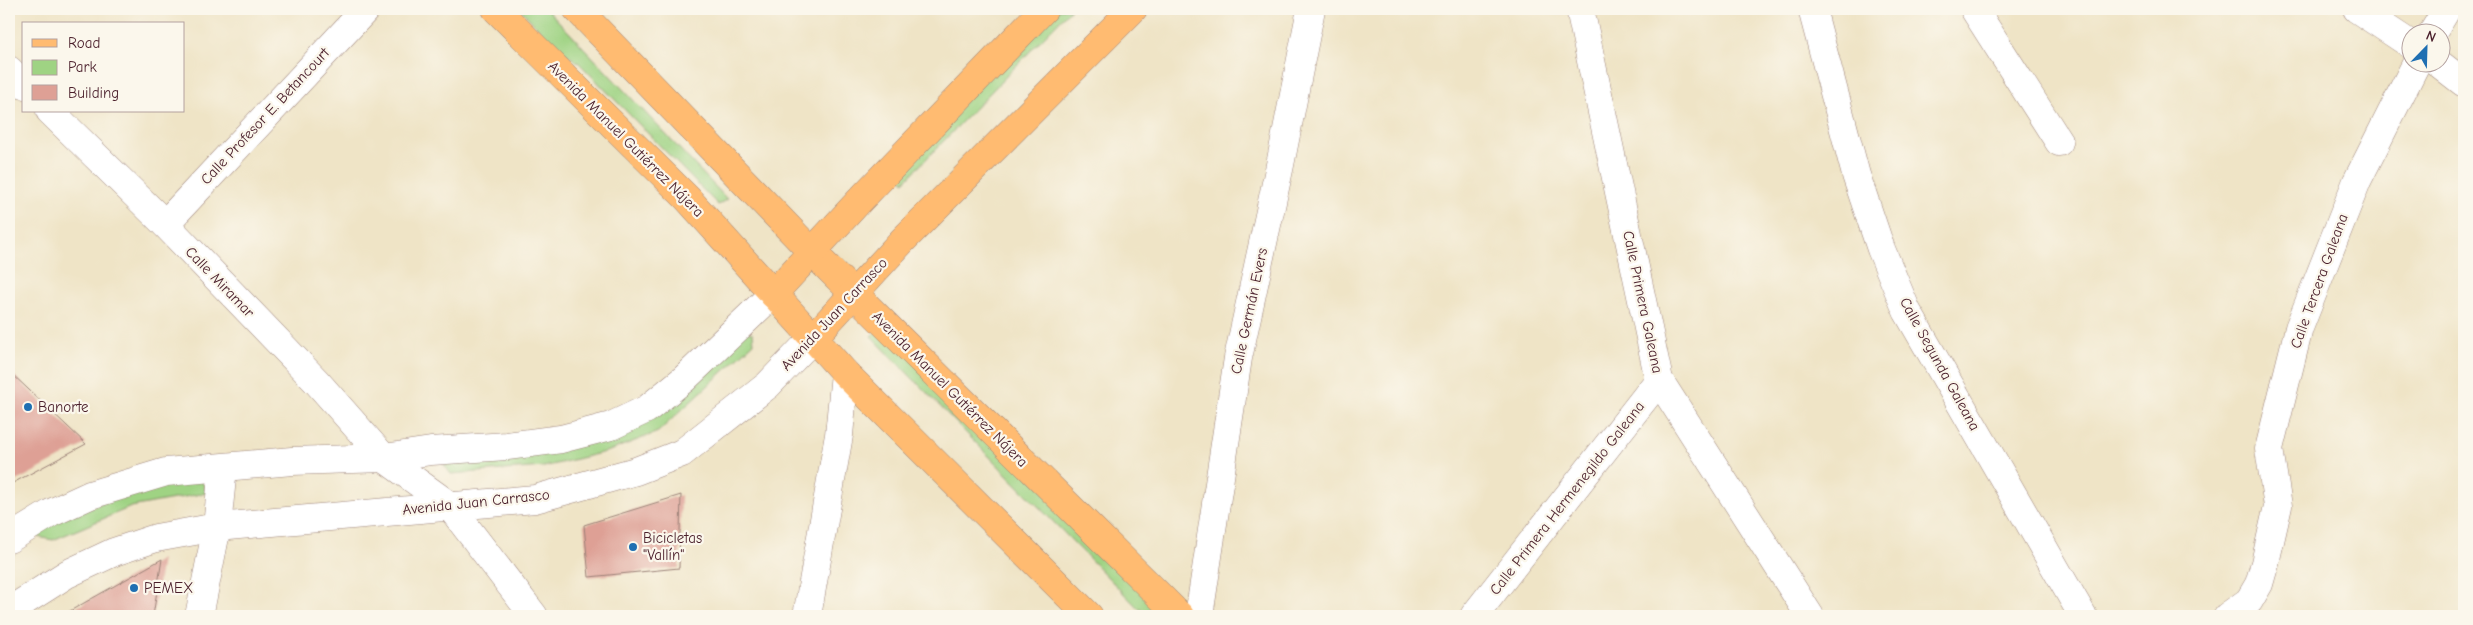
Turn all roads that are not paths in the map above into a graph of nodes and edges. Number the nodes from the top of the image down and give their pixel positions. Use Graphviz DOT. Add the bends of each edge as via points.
graph roads {
  1 [pos="366,9"];
  2 [pos="496,9"];
  3 [pos="577,9"];
  4 [pos="1044,9"];
  5 [pos="1133,9"];
  6 [pos="1310,9"];
  7 [pos="1580,9"];
  8 [pos="1812,9"];
  9 [pos="1974,9"];
  10 [pos="2357,9"];
  11 [pos="2447,9"];
  12 [pos="2439,22"];
  13 [pos="2400,37"];
  14 [pos="9,70"];
  15 [pos="2412,72"];
  16 [pos="2450,72"];
  17 [pos="2464,82"];
  18 [pos="22,83"];
  19 [pos="51,112"];
  20 [pos="2059,142"];
  21 [pos="164,224"];
  22 [pos="812,252"];
  23 [pos="854,293"];
  24 [pos="773,294"];
  25 [pos="814,337"];
  26 [pos="845,373"];
  27 [pos="1659,380"];
  28 [pos="384,458"];
  29 [pos="223,468"];
  30 [pos="449,505"];
  31 [pos="217,527"];
  32 [pos="9,539"];
  33 [pos="12,603"];
  34 [pos="1482,613"];
  35 [pos="199,616"];
  36 [pos="534,616"];
  37 [pos="807,616"];
  38 [pos="1089,616"];
  39 [pos="1180,616"];
  40 [pos="1199,616"];
  41 [pos="1810,616"];
  42 [pos="2083,616"];
  43 [pos="2228,616"];
  1 -- 21 [label="street, Calle Profesor E. Betancourt"];
  2 -- 24 [label="main road, Avenida Manuel Gutiérrez Nájera" via="687,198"];
  3 -- 22 [label="main road, Avenida Manuel Gutiérrez Nájera"];
  4 -- 22 [label="main road"];
  5 -- 23 [label="main road, Avenida Juan Carrasco"];
  6 -- 40 [label="street, Calle Germán Evers" via="1238,358"];
  7 -- 27 [label="street, Calle Primera Galeana"];
  8 -- 42 [label="street, Calle Segunda Galeana" via="1856,175 1881,249 1907,311"];
  9 -- 20 [label="street"];
  10 -- 13 [label="street"];
  11 -- 12 [label="street"];
  14 -- 18 [label="street"];
  15 -- 43 [label="street, Calle Tercera Galeana" via="2357,181 2299,328 2269,449 2278,506 2265,563 2259,584 2249,601"];
  16 -- 17 [label="street"];
  19 -- 21 [label="street, Calle Miramar"];
  21 -- 28 [label="street, Calle Miramar" via="318,382"];
  22 -- 23 [label="main road, Avenida Manuel Gutiérrez Nájera"];
  22 -- 24 [label="main road"];
  23 -- 25 [label="main road, Avenida Juan Carrasco"];
  23 -- 39 [label="main road, Avenida Manuel Gutiérrez Nájera"];
  24 -- 25 [label="main road, Avenida Manuel Gutiérrez Nájera"];
  24 -- 28 [label="street" via="684,379 647,409 611,426 561,439 431,450"];
  25 -- 26 [label="main road, Avenida Manuel Gutiérrez Nájera"];
  25 -- 30 [label="street, Avenida Juan Carrasco" via="768,385 682,453 636,471 535,499"];
  26 -- 37 [label="street" via="839,434"];
  26 -- 38 [label="main road, Avenida Manuel Gutiérrez Nájera"];
  27 -- 34 [label="street, Calle Primera Hermenegildo Galeana"];
  27 -- 41 [label="street, Calle Primera Galeana"];
  28 -- 29 [label="street" via="292,461"];
  28 -- 30 [label="street, Calle Miramar"];
  29 -- 31 [label="street"];
  29 -- 32 [label="street" via="166,472 90,495 51,513"];
  30 -- 31 [label="street, Avenida Juan Carrasco"];
  30 -- 36 [label="street, Calle Miramar"];
  31 -- 33 [label="street, Avenida Juan Carrasco" via="156,538 114,552"];
  31 -- 35 [label="street"];
}
